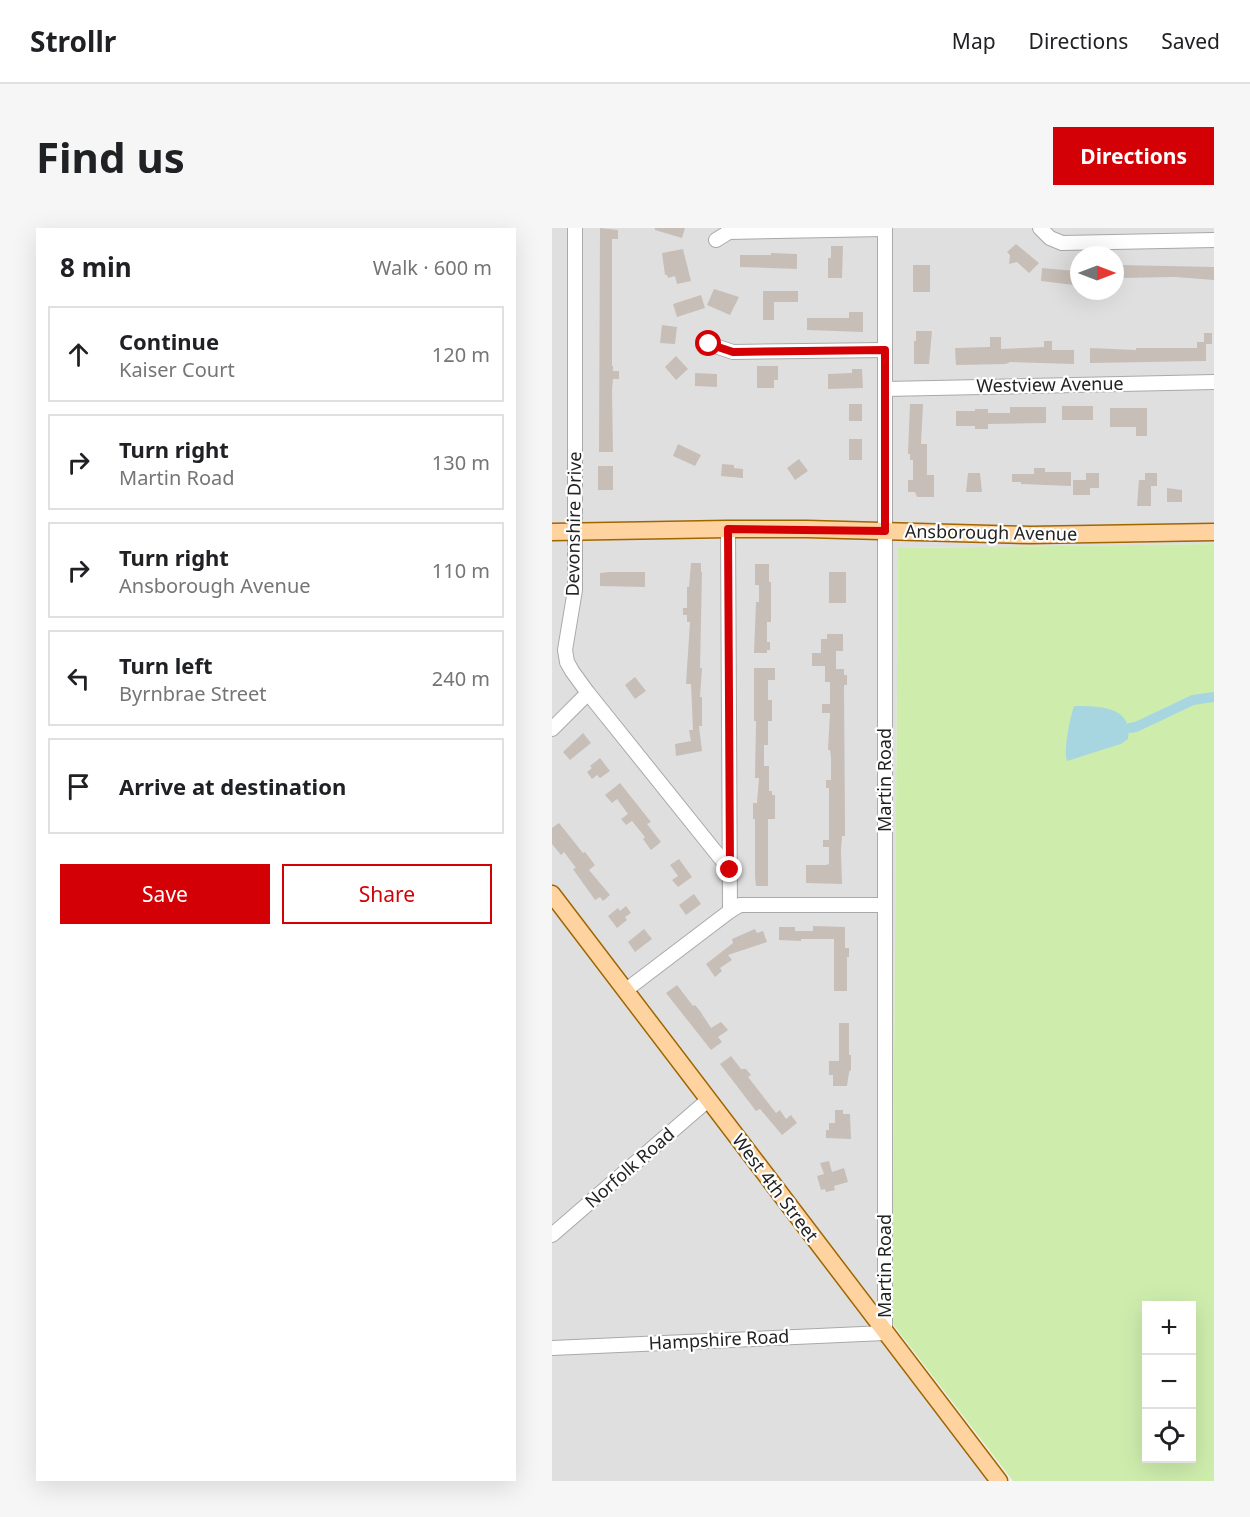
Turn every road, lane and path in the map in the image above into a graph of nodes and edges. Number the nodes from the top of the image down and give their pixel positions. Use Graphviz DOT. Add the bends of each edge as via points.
graph roads {
  1 [pos="575,228"];
  2 [pos="885,229"];
  3 [pos="1045,233"];
  4 [pos="716,240"];
  5 [pos="1214,240"];
  6 [pos="709,344"];
  7 [pos="885,350"];
  8 [pos="1214,382"];
  9 [pos="885,389"];
  10 [pos="728,529"];
  11 [pos="574,531"];
  12 [pos="885,531"];
  13 [pos="552,532"];
  14 [pos="1214,532"];
  15 [pos="588,693"];
  16 [pos="552,729"];
  17 [pos="730,870"];
  18 [pos="552,894"];
  19 [pos="885,905"];
  20 [pos="730,911"];
  21 [pos="626,990"];
  22 [pos="708,1101"];
  23 [pos="552,1235"];
  24 [pos="885,1333"];
  25 [pos="552,1348"];
  26 [pos="999,1481"];
  1 -- 11 [label="street, Devonshire Drive"];
  2 -- 4 [label="street" via="729,232"];
  2 -- 7 [label="street, Martin Road"];
  3 -- 5 [label="street" via="1062,243"];
  6 -- 7 [label="street" via="733,352"];
  7 -- 9 [label="street, Martin Road"];
  8 -- 9 [label="street, Westview Avenue"];
  9 -- 12 [label="street, Martin Road"];
  10 -- 11 [label="main road, Ansborough Avenue"];
  10 -- 12 [label="main road, Ansborough Avenue"];
  10 -- 17 [label="street"];
  11 -- 13 [label="main road, Ansborough Avenue"];
  11 -- 15 [label="street, Devonshire Drive" via="575,590 567,662"];
  12 -- 14 [label="main road, Ansborough Avenue" via="1030,535"];
  12 -- 19 [label="street, Martin Road"];
  15 -- 16 [label="street"];
  15 -- 17 [label="street, Devonshire Drive"];
  17 -- 20 [label="street"];
  18 -- 21 [label="main road, West 4th Street"];
  19 -- 20 [label="street" via="740,904"];
  19 -- 24 [label="street, Martin Road"];
  20 -- 21 [label="street"];
  21 -- 22 [label="main road, West 4th Street"];
  22 -- 23 [label="street, Norfolk Road"];
  22 -- 24 [label="main road, West 4th Street"];
  24 -- 25 [label="street, Hampshire Road"];
  24 -- 26 [label="main road, West 4th Street"];
}
